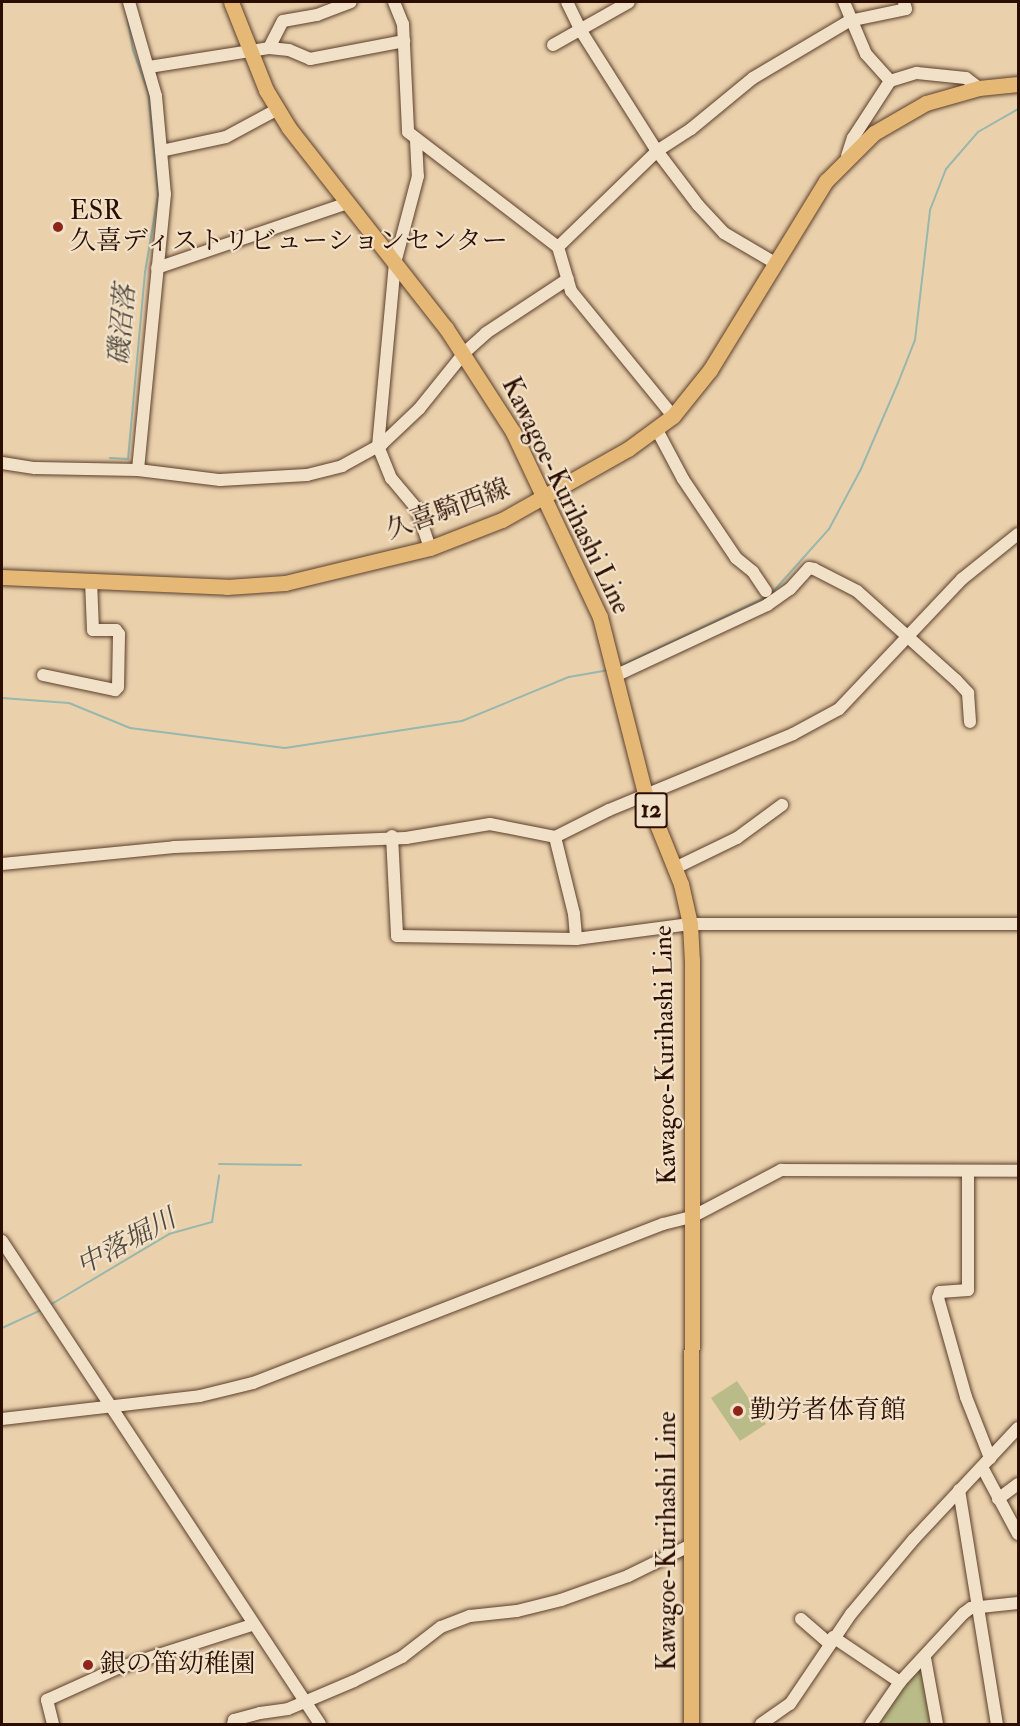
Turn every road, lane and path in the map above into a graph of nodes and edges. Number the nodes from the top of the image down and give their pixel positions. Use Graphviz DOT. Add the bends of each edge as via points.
graph roads {
  1 [pos="129,2"];
  2 [pos="231,2"];
  3 [pos="351,2"];
  4 [pos="394,2"];
  5 [pos="567,2"];
  6 [pos="629,2"];
  7 [pos="844,2"];
  8 [pos="904,2"];
  9 [pos="849,21"];
  10 [pos="581,31"];
  11 [pos="404,41"];
  12 [pos="553,45"];
  13 [pos="269,48"];
  14 [pos="250,52"];
  15 [pos="149,67"];
  16 [pos="890,81"];
  17 [pos="1018,84"];
  18 [pos="979,88"];
  19 [pos="278,110"];
  20 [pos="416,141"];
  21 [pos="161,151"];
  22 [pos="657,151"];
  23 [pos="847,156"];
  24 [pos="345,204"];
  25 [pos="558,247"];
  26 [pos="395,263"];
  27 [pos="775,263"];
  28 [pos="157,268"];
  29 [pos="568,279"];
  30 [pos="464,353"];
  31 [pos="673,416"];
  32 [pos="657,430"];
  33 [pos="378,446"];
  34 [pos="2,463"];
  35 [pos="138,470"];
  36 [pos="542,500"];
  37 [pos="1018,534"];
  38 [pos="430,548"];
  39 [pos="2,577"];
  40 [pos="91,581"];
  41 [pos="766,591"];
  42 [pos="908,638"];
  43 [pos="43,675"];
  44 [pos="617,675"];
  45 [pos="970,722"];
  46 [pos="646,797"];
  47 [pos="782,805"];
  48 [pos="392,836"];
  49 [pos="555,837"];
  50 [pos="2,864"];
  51 [pos="675,868"];
  52 [pos="690,924"];
  53 [pos="1018,924"];
  54 [pos="576,939"];
  55 [pos="968,1171"];
  56 [pos="1018,1171"];
  57 [pos="692,1217"];
  58 [pos="2,1242"];
  59 [pos="108,1407"];
  60 [pos="2,1419"];
  61 [pos="1018,1428"];
  62 [pos="986,1462"];
  63 [pos="1018,1484"];
  64 [pos="959,1490"];
  65 [pos="998,1499"];
  66 [pos="1018,1534"];
  67 [pos="691,1545"];
  68 [pos="1018,1603"];
  69 [pos="977,1608"];
  70 [pos="801,1619"];
  71 [pos="252,1624"];
  72 [pos="831,1640"];
  73 [pos="925,1658"];
  74 [pos="900,1682"];
  75 [pos="305,1701"];
  76 [pos="764,1724"];
  77 [pos="53,1725"];
  78 [pos="233,1725"];
  79 [pos="320,1725"];
  80 [pos="691,1725"];
  81 [pos="871,1725"];
  82 [pos="937,1725"];
  83 [pos="997,1725"];
  1 -- 15 [label="street"];
  2 -- 14 [label="main road, Kawagoe-Kurihashi Line / 12"];
  3 -- 13 [label="street" via="317,15 283,21"];
  4 -- 11 [label="street" via="403,24"];
  5 -- 10 [label="street"];
  6 -- 10 [label="street"];
  7 -- 9 [label="street"];
  8 -- 9 [label="street" via="906,9"];
  9 -- 16 [label="street" via="866,54"];
  9 -- 22 [label="street" via="753,78 691,129"];
  10 -- 12 [label="street"];
  10 -- 22 [label="street"];
  11 -- 13 [label="street" via="310,59 289,50"];
  11 -- 20 [label="street" via="408,132"];
  13 -- 14 [label="street"];
  14 -- 15 [label="street"];
  14 -- 19 [label="main road, Kawagoe-Kurihashi Line / 12"];
  15 -- 21 [label="street"];
  16 -- 18 [label="street" via="917,73 966,78"];
  16 -- 23 [label="street" via="853,138"];
  17 -- 18 [label="main road, 久喜騎西線"];
  18 -- 23 [label="main road, 久喜騎西線" via="926,103 898,117"];
  19 -- 21 [label="street" via="226,137"];
  19 -- 24 [label="main road, Kawagoe-Kurihashi Line / 12"];
  20 -- 25 [label="street"];
  20 -- 26 [label="street" via="418,176"];
  21 -- 28 [label="street" via="165,194"];
  22 -- 25 [label="street"];
  22 -- 27 [label="street" via="724,233"];
  23 -- 27 [label="main road, 久喜騎西線" via="826,181"];
  24 -- 26 [label="main road, Kawagoe-Kurihashi Line / 12"];
  24 -- 28 [label="street"];
  25 -- 29 [label="street"];
  26 -- 30 [label="main road, Kawagoe-Kurihashi Line / 12"];
  26 -- 33 [label="street"];
  27 -- 31 [label="main road, 久喜騎西線" via="710,369"];
  28 -- 35 [label="street"];
  29 -- 30 [label="street" via="486,333"];
  29 -- 31 [label="street" via="571,291"];
  30 -- 33 [label="street" via="419,409"];
  30 -- 36 [label="main road, Kawagoe-Kurihashi Line / 12" via="513,432"];
  31 -- 32 [label="main road, 久喜騎西線"];
  32 -- 36 [label="main road, 久喜騎西線"];
  32 -- 41 [label="street" via="683,479 736,558 753,572"];
  33 -- 35 [label="street" via="342,466 307,475 220,480"];
  33 -- 38 [label="street" via="391,478 417,509"];
  34 -- 35 [label="street" via="35,468"];
  36 -- 38 [label="main road, 久喜騎西線"];
  36 -- 44 [label="main road, Kawagoe-Kurihashi Line / 12" via="590,594"];
  37 -- 42 [label="street" via="962,579"];
  38 -- 40 [label="main road, 久喜騎西線" via="285,583 227,587"];
  39 -- 40 [label="main road, 久喜騎西線"];
  40 -- 43 [label="street" via="93,630 116,630 119,634 118,687 115,690"];
  42 -- 44 [label="street" via="857,591 809,568 773,602"];
  42 -- 45 [label="street" via="968,693"];
  42 -- 46 [label="street" via="839,709 793,734"];
  44 -- 46 [label="main road, Kawagoe-Kurihashi Line / 12"];
  46 -- 49 [label="street"];
  46 -- 51 [label="main road, Kawagoe-Kurihashi Line / 12"];
  47 -- 51 [label="street" via="737,838"];
  48 -- 49 [label="street" via="406,838 490,824"];
  48 -- 50 [label="street" via="164,847"];
  48 -- 54 [label="street" via="397,936"];
  49 -- 54 [label="street" via="574,914"];
  51 -- 52 [label="main road, Kawagoe-Kurihashi Line / 12"];
  52 -- 53 [label="street"];
  52 -- 54 [label="street"];
  52 -- 57 [label="main road, Kawagoe-Kurihashi Line / 12"];
  55 -- 56 [label="street"];
  55 -- 57 [label="street" via="781,1170"];
  55 -- 62 [label="street" via="968,1290 940,1292 938,1298"];
  57 -- 59 [label="street" via="663,1224 253,1383 200,1396"];
  57 -- 67 [label="main road, Kawagoe-Kurihashi Line / 12"];
  58 -- 59 [label="street"];
  59 -- 60 [label="street"];
  59 -- 71 [label="street"];
  61 -- 62 [label="street"];
  62 -- 64 [label="street"];
  62 -- 65 [label="street"];
  63 -- 65 [label="street"];
  64 -- 69 [label="street"];
  64 -- 72 [label="street"];
  65 -- 66 [label="street"];
  67 -- 75 [label="street" via="628,1576 561,1600 517,1611 470,1616 441,1627 402,1657"];
  67 -- 80 [label="main road, Kawagoe-Kurihashi Line / 12"];
  68 -- 69 [label="street"];
  69 -- 73 [label="street" via="964,1613"];
  69 -- 83 [label="street"];
  70 -- 72 [label="street"];
  71 -- 75 [label="street"];
  71 -- 77 [label="street" via="118,1668 47,1700"];
  72 -- 74 [label="street"];
  72 -- 76 [label="street" via="792,1701"];
  73 -- 74 [label="street"];
  73 -- 82 [label="street"];
  74 -- 81 [label="street"];
  75 -- 78 [label="street" via="288,1709 234,1720"];
  75 -- 79 [label="street"];
}
